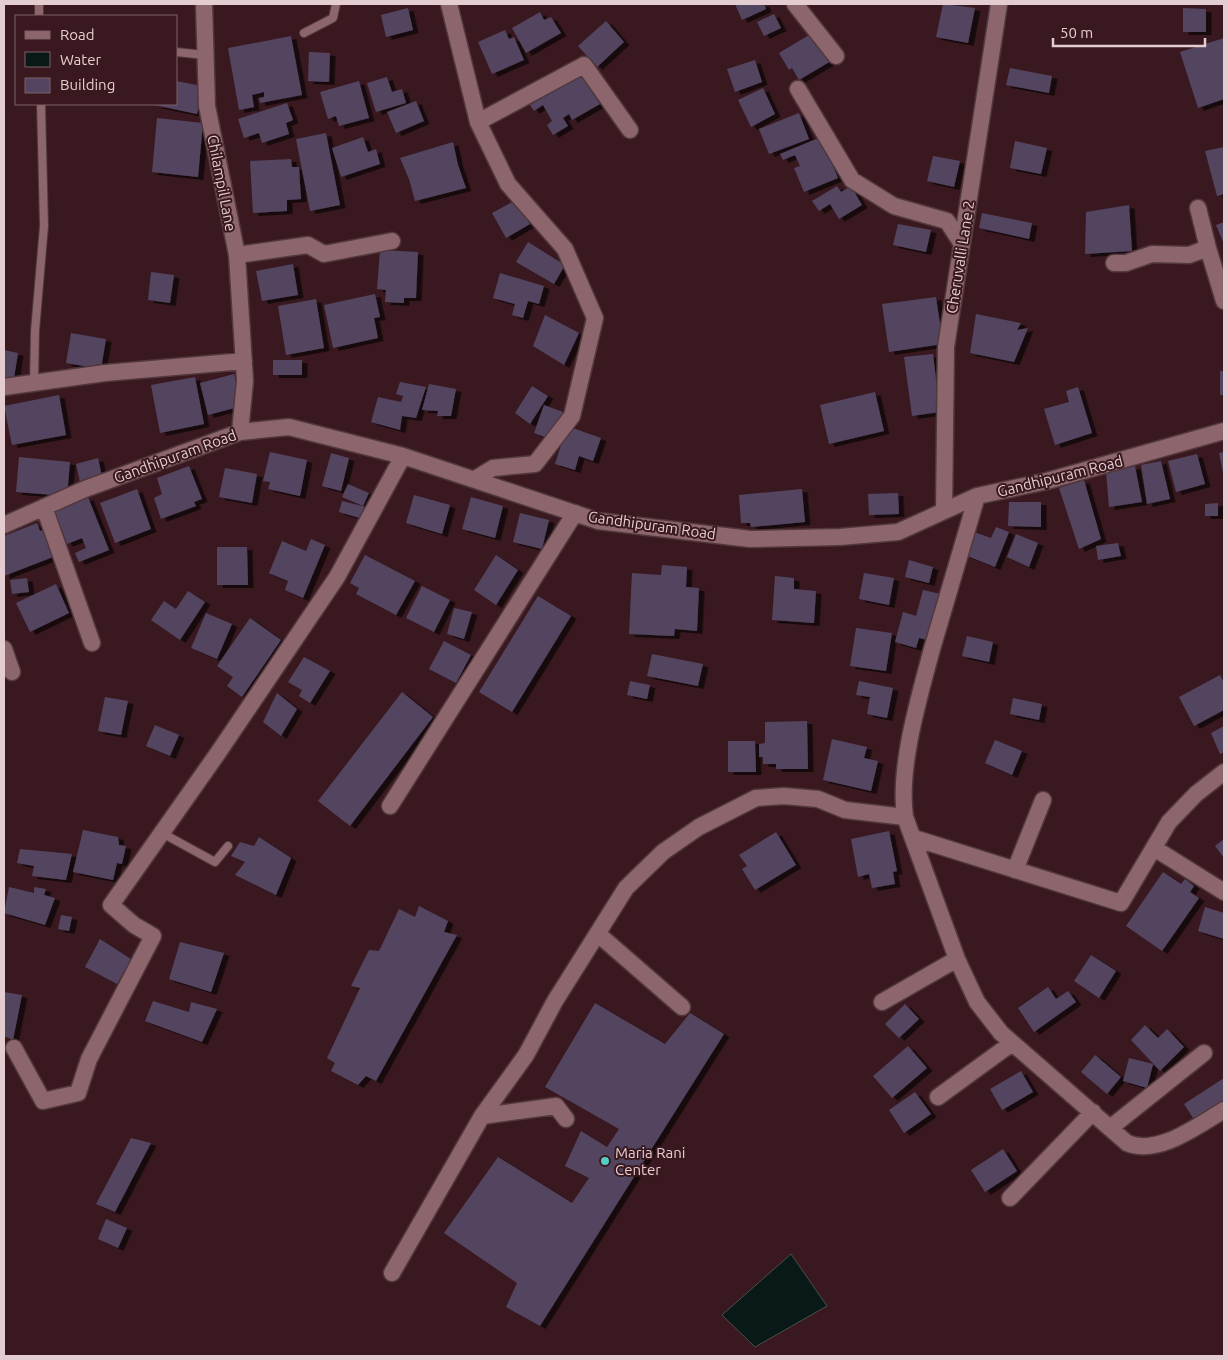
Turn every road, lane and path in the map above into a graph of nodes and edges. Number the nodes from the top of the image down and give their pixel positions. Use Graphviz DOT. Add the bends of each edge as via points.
graph roads {
  1 [pos="204,4"];
  2 [pos="336,4"];
  3 [pos="449,4"];
  4 [pos="795,4"];
  5 [pos="999,4"];
  6 [pos="304,33"];
  7 [pos="178,52"];
  8 [pos="205,55"];
  9 [pos="836,56"];
  10 [pos="798,89"];
  11 [pos="41,105"];
  12 [pos="478,122"];
  13 [pos="630,130"];
  14 [pos="1198,208"];
  15 [pos="392,241"];
  16 [pos="962,244"];
  17 [pos="1208,248"];
  18 [pos="237,256"];
  19 [pos="1114,263"];
  20 [pos="1224,301"];
  21 [pos="244,362"];
  22 [pos="34,385"];
  23 [pos="4,387"];
  24 [pos="240,432"];
  25 [pos="1224,432"];
  26 [pos="403,456"];
  27 [pos="474,479"];
  28 [pos="977,496"];
  29 [pos="44,507"];
  30 [pos="944,511"];
  31 [pos="575,513"];
  32 [pos="4,525"];
  33 [pos="92,643"];
  34 [pos="4,649"];
  35 [pos="12,672"];
  36 [pos="1224,772"];
  37 [pos="1043,800"];
  38 [pos="390,806"];
  39 [pos="905,817"];
  40 [pos="162,833"];
  41 [pos="914,838"];
  42 [pos="228,846"];
  43 [pos="1154,848"];
  44 [pos="1015,870"];
  45 [pos="1224,892"];
  46 [pos="598,934"];
  47 [pos="957,959"];
  48 [pos="882,1002"];
  49 [pos="682,1007"];
  50 [pos="1012,1043"];
  51 [pos="14,1048"];
  52 [pos="1204,1053"];
  53 [pos="938,1098"];
  54 [pos="1224,1110"];
  55 [pos="1093,1112"];
  56 [pos="482,1116"];
  57 [pos="566,1119"];
  58 [pos="1110,1128"];
  59 [pos="1010,1198"];
  60 [pos="392,1273"];
  1 -- 8 [label="street, Chilampil Lane"];
  2 -- 6 [label="lane" via="333,18"];
  3 -- 12 [label="street"];
  4 -- 9 [label="street"];
  5 -- 16 [label="street, Cheruvalli Lane 2"];
  7 -- 8 [label="lane"];
  8 -- 18 [label="street, Chilampil Lane" via="206,106"];
  10 -- 16 [label="street" via="852,180 894,206 947,221"];
  11 -- 22 [label="lane" via="44,226 34,331"];
  12 -- 13 [label="street" via="584,65"];
  12 -- 27 [label="street" via="508,184 565,249 595,318 572,416 535,464 494,468"];
  14 -- 17 [label="street"];
  15 -- 18 [label="street" via="324,254 308,245"];
  16 -- 30 [label="street, Cheruvalli Lane 2" via="946,347"];
  17 -- 19 [label="street" via="1189,255 1152,254 1126,263"];
  17 -- 20 [label="street"];
  18 -- 21 [label="street, Chilampil Lane"];
  21 -- 22 [label="street" via="105,373"];
  21 -- 24 [label="street, Chilampil Lane"];
  22 -- 23 [label="street"];
  24 -- 26 [label="street, Gandhipuram Road" via="289,427"];
  24 -- 29 [label="street, Gandhipuram Road"];
  25 -- 28 [label="street, Gandhipuram Road"];
  26 -- 27 [label="street, Gandhipuram Road"];
  26 -- 40 [label="street" via="337,577"];
  27 -- 31 [label="street, Gandhipuram Road"];
  28 -- 30 [label="street, Gandhipuram Road"];
  28 -- 39 [label="street" via="919,696 903,802"];
  29 -- 32 [label="street, Gandhipuram Road"];
  29 -- 33 [label="street"];
  30 -- 31 [label="street, Gandhipuram Road" via="898,532 750,539 598,521"];
  31 -- 38 [label="street"];
  34 -- 35 [label="street"];
  36 -- 43 [label="street" via="1196,794 1169,822"];
  37 -- 44 [label="street"];
  39 -- 41 [label="street"];
  39 -- 46 [label="street" via="845,810 818,800 784,796 756,798 699,827 663,852 626,888"];
  40 -- 42 [label="lane" via="215,862"];
  40 -- 51 [label="street" via="111,905 153,936 89,1059 78,1093 43,1101"];
  41 -- 44 [label="street"];
  41 -- 47 [label="street"];
  43 -- 44 [label="street" via="1121,904"];
  43 -- 45 [label="street"];
  46 -- 49 [label="street"];
  46 -- 56 [label="street" via="526,1054"];
  47 -- 48 [label="street"];
  47 -- 50 [label="street" via="977,1002"];
  50 -- 53 [label="street"];
  50 -- 55 [label="street"];
  52 -- 58 [label="street"];
  54 -- 58 [label="street" via="1149,1148 1127,1143"];
  55 -- 58 [label="street"];
  55 -- 59 [label="street"];
  56 -- 57 [label="street" via="556,1106"];
  56 -- 60 [label="street"];
}
